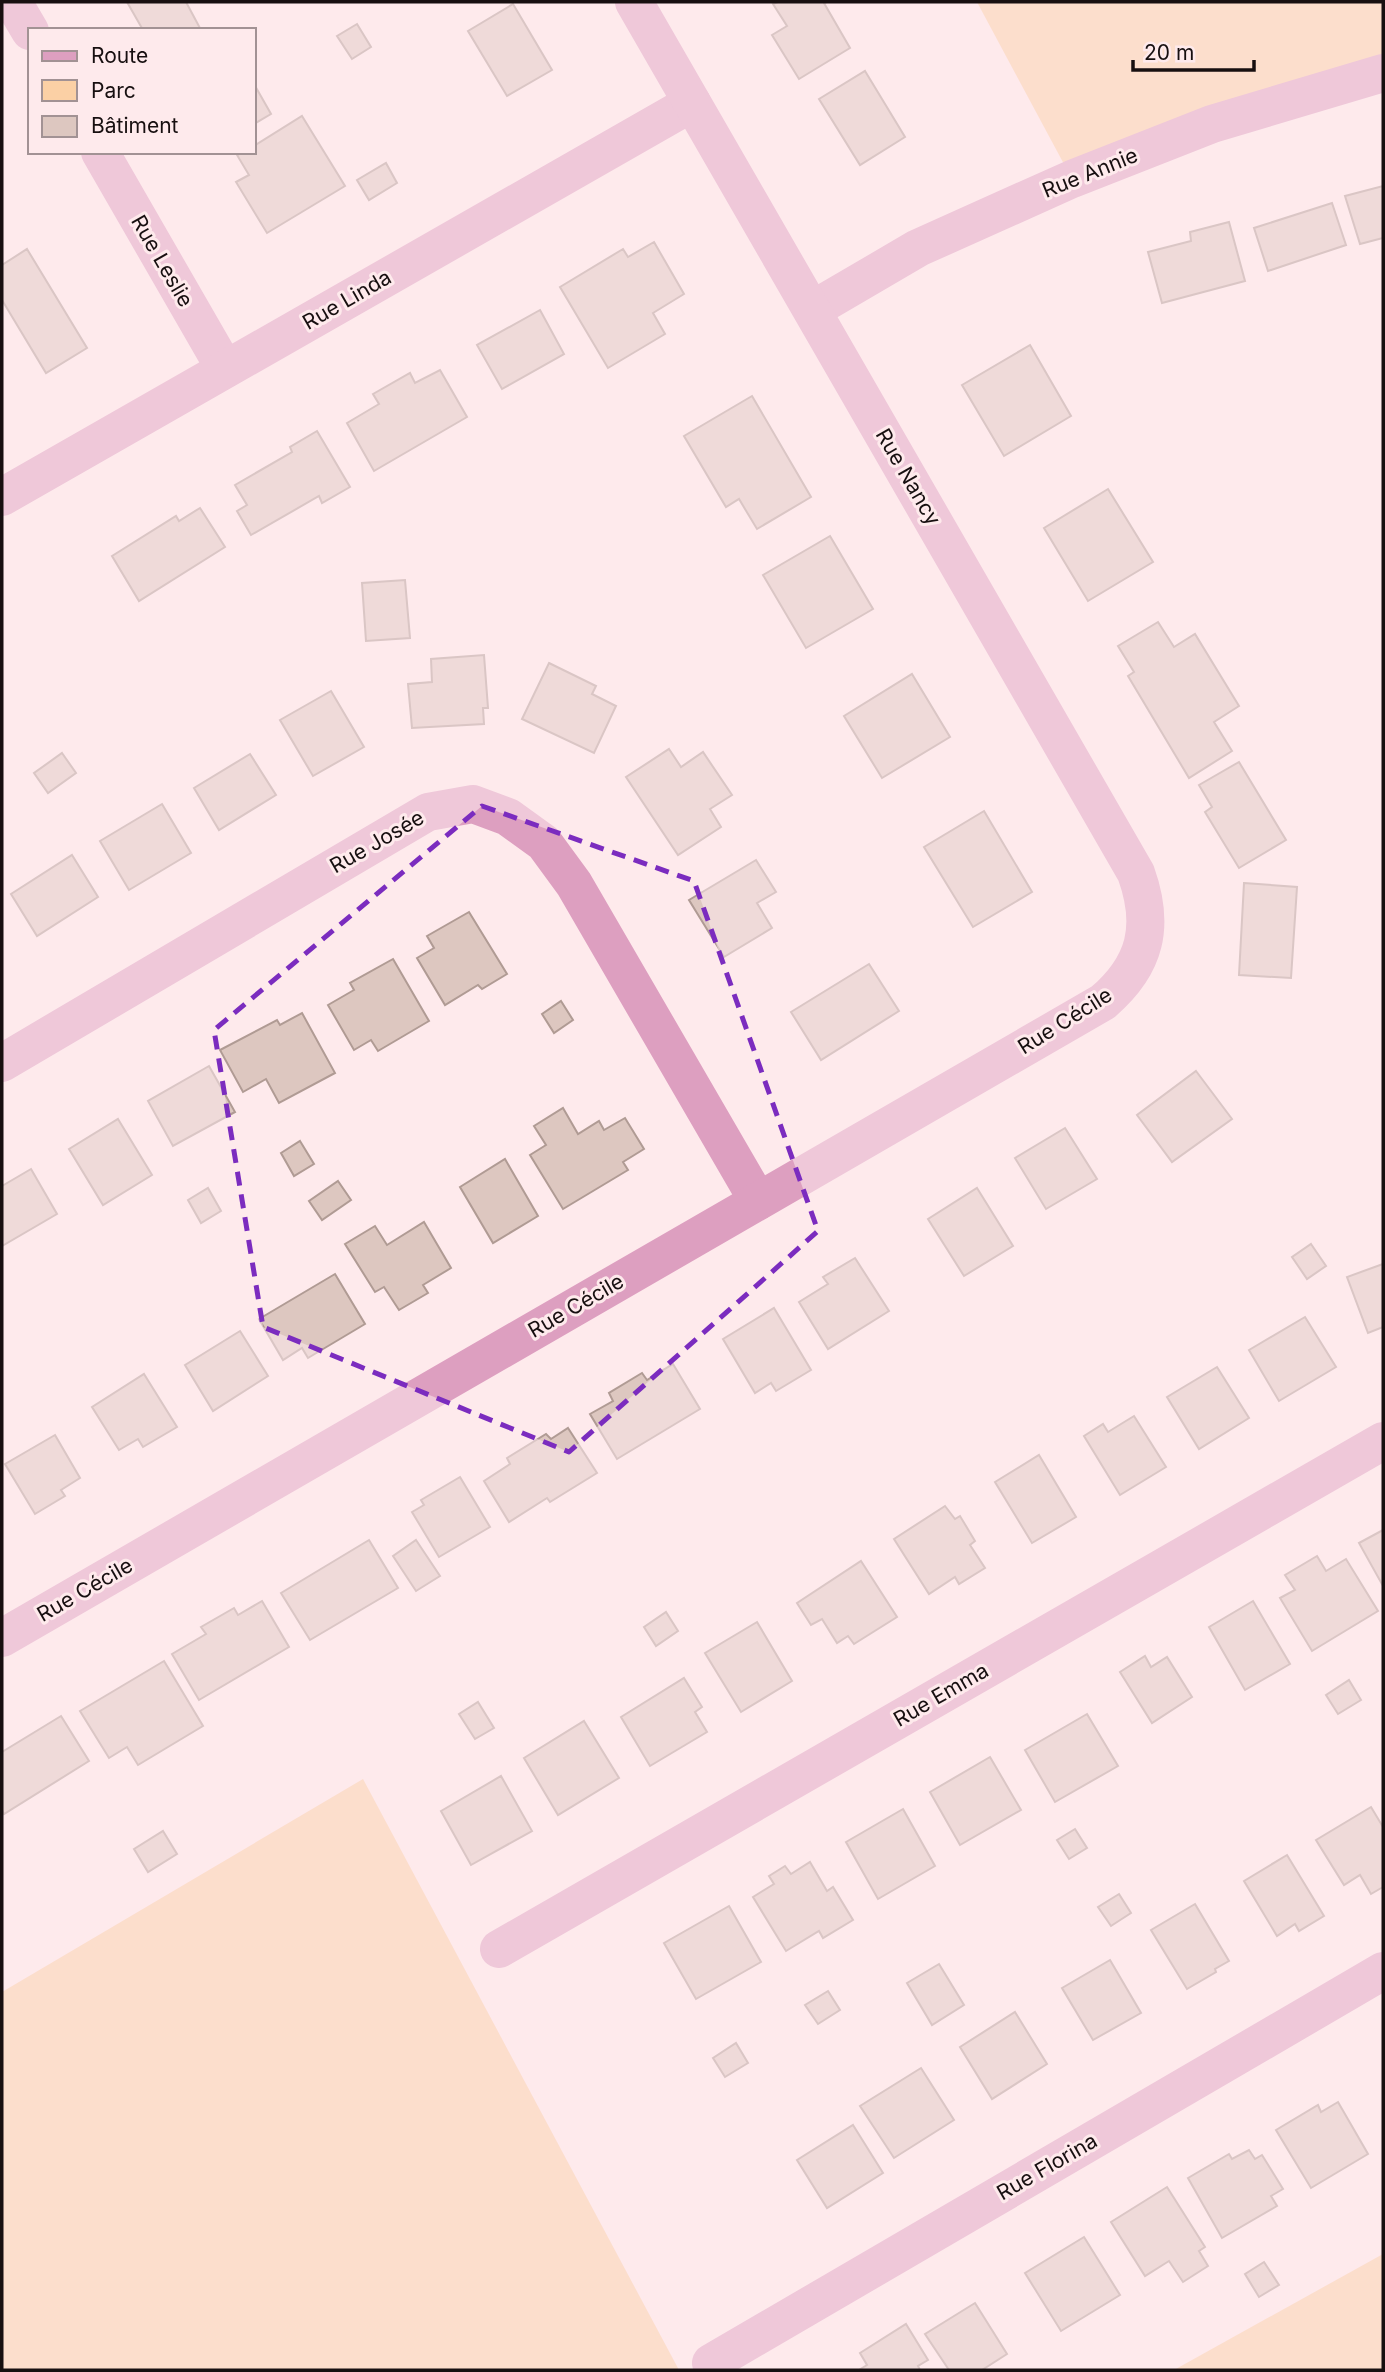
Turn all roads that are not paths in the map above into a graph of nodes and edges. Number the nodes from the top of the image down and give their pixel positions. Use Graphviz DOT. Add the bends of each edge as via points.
graph roads {
  1 [pos="13,2"];
  2 [pos="634,2"];
  3 [pos="28,28"];
  4 [pos="1383,73"];
  5 [pos="692,103"];
  6 [pos="101,154"];
  7 [pos="812,310"];
  8 [pos="225,369"];
  9 [pos="2,497"];
  10 [pos="1137,961"];
  11 [pos="2,1063"];
  12 [pos="758,1201"];
  13 [pos="1383,1441"];
  14 [pos="2,1638"];
  15 [pos="499,1949"];
  16 [pos="1383,1971"];
  17 [pos="711,2363"];
  1 -- 3 [label="street"];
  2 -- 5 [label="street, Rue Nancy"];
  4 -- 7 [label="street, Rue Annie" via="1212,124 1072,179 918,248"];
  5 -- 7 [label="street, Rue Nancy"];
  5 -- 8 [label="street, Rue Linda"];
  6 -- 8 [label="street, Rue Leslie"];
  7 -- 10 [label="street, Rue Nancy" via="1136,873 1145,898 1146,921"];
  8 -- 9 [label="street, Rue Linda"];
  10 -- 12 [label="street, Rue Cécile" via="1127,979 1103,1002"];
  11 -- 12 [label="street, Rue Josée" via="428,812 473,804 508,817 544,842 574,884"];
  12 -- 14 [label="street, Rue Cécile"];
  13 -- 15 [label="street, Rue Emma"];
  16 -- 17 [label="street, Rue Florina"];
}
